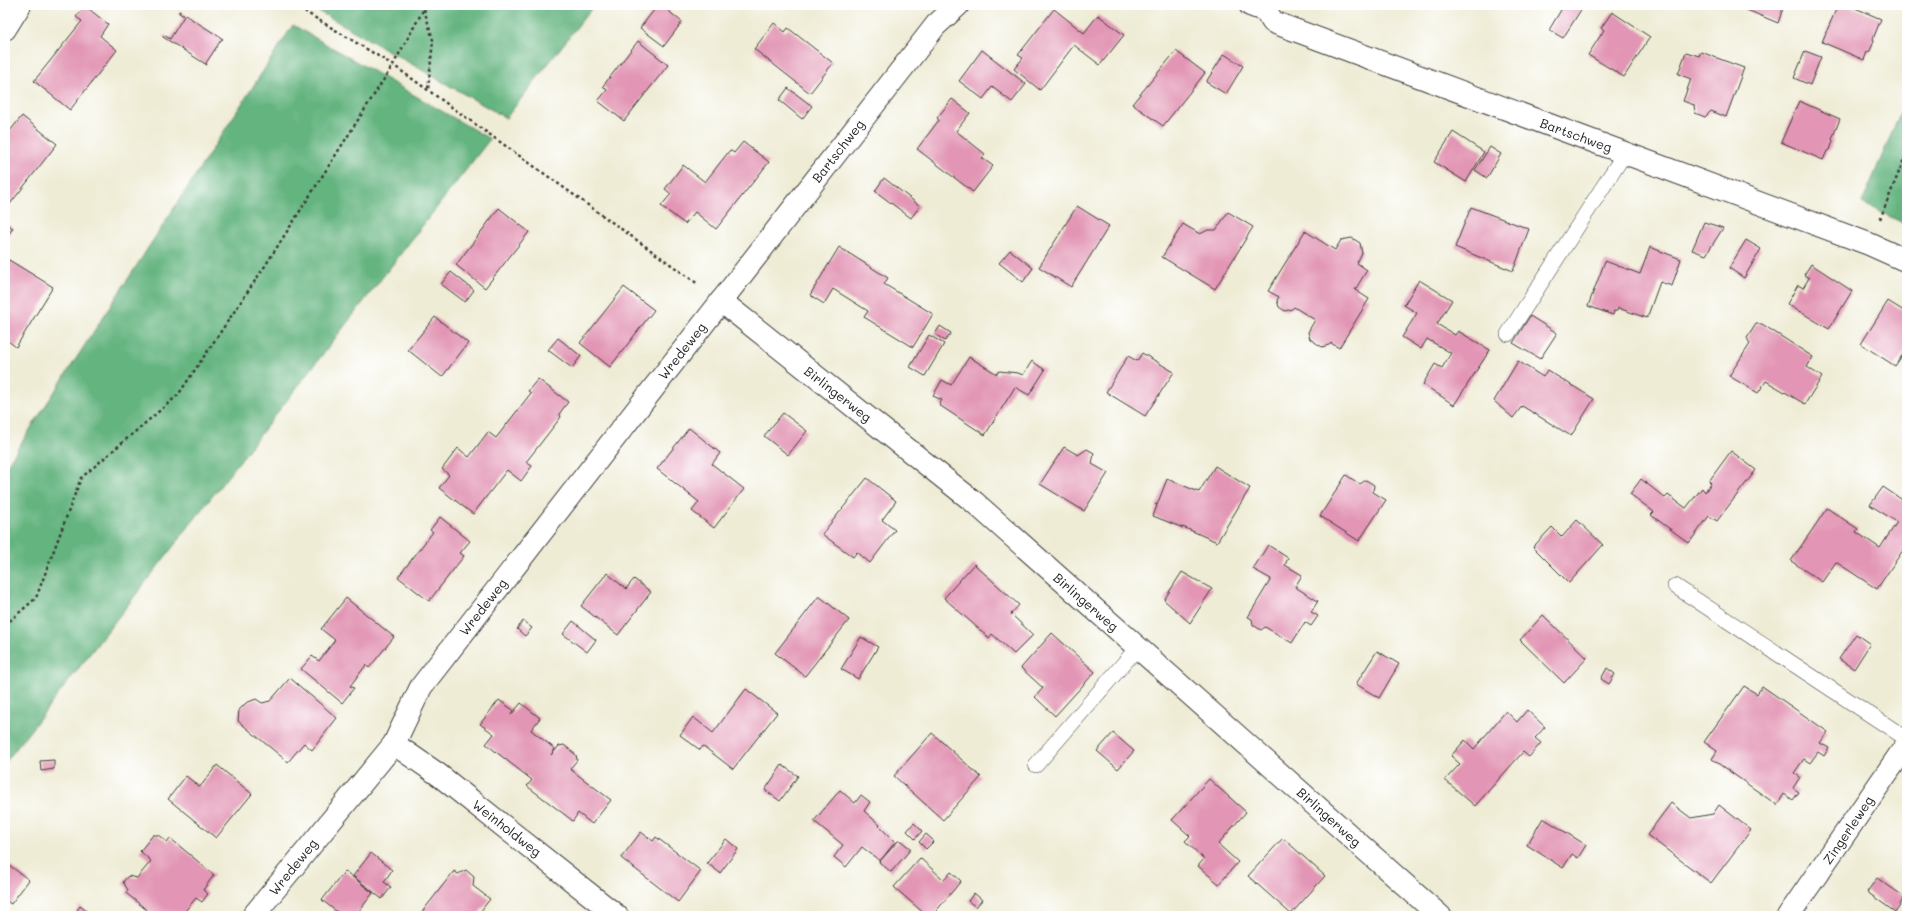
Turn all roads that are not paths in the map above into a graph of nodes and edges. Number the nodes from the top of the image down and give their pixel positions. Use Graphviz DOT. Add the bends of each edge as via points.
graph roads {
  1 [pos="20,5"];
  2 [pos="958,5"];
  3 [pos="1250,5"];
  4 [pos="5,29"];
  5 [pos="1625,153"];
  6 [pos="1907,261"];
  7 [pos="721,301"];
  8 [pos="1508,334"];
  9 [pos="1675,586"];
  10 [pos="1138,647"];
  11 [pos="1907,739"];
  12 [pos="394,744"];
  13 [pos="1907,744"];
  14 [pos="1036,765"];
  15 [pos="253,916"];
  16 [pos="617,916"];
  17 [pos="1440,916"];
  18 [pos="1788,916"];
  1 -- 4 [label="street"];
  2 -- 7 [label="street, Bartschweg" via="936,25"];
  3 -- 5 [label="street, Bartschweg" via="1266,11 1274,22"];
  5 -- 6 [label="street, Bartschweg" via="1869,244"];
  5 -- 8 [label="lane"];
  7 -- 10 [label="street, Birlingerweg" via="974,502"];
  7 -- 12 [label="street, Wredeweg" via="421,687"];
  9 -- 11 [label="lane"];
  10 -- 14 [label="lane"];
  10 -- 17 [label="street, Birlingerweg"];
  12 -- 15 [label="street, Wredeweg"];
  12 -- 16 [label="street, Weinholdweg" via="445,780"];
  13 -- 18 [label="street, Zingerleweg"];
}
